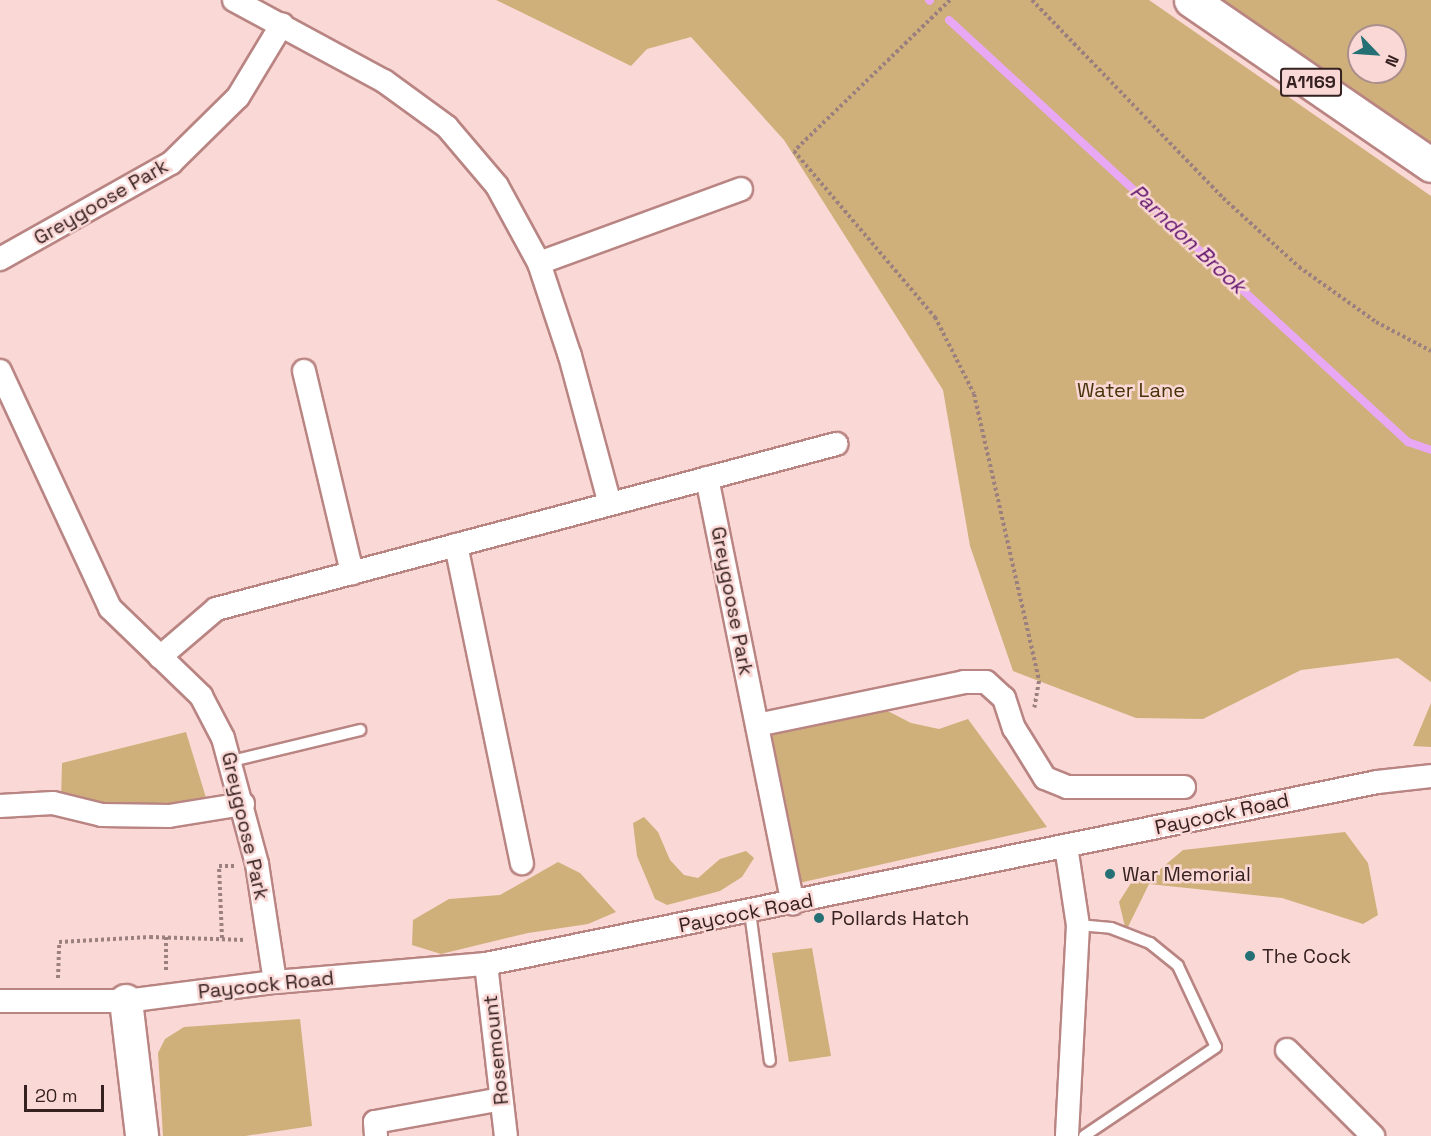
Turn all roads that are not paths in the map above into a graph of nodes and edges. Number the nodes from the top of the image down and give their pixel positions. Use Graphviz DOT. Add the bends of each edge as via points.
graph roads {
  1 [pos="234,0"];
  2 [pos="1191,0"];
  3 [pos="282,24"];
  4 [pos="1431,165"];
  5 [pos="741,189"];
  6 [pos="0,259"];
  7 [pos="538,263"];
  8 [pos="0,371"];
  9 [pos="304,371"];
  10 [pos="836,444"];
  11 [pos="707,478"];
  12 [pos="610,504"];
  13 [pos="456,545"];
  14 [pos="352,573"];
  15 [pos="160,657"];
  16 [pos="756,724"];
  17 [pos="360,730"];
  18 [pos="232,761"];
  19 [pos="1431,776"];
  20 [pos="1184,787"];
  21 [pos="243,804"];
  22 [pos="0,806"];
  23 [pos="1066,846"];
  24 [pos="522,863"];
  25 [pos="793,903"];
  26 [pos="750,912"];
  27 [pos="1078,926"];
  28 [pos="486,964"];
  29 [pos="275,982"];
  30 [pos="126,1001"];
  31 [pos="0,1002"];
  32 [pos="1287,1050"];
  33 [pos="770,1061"];
  34 [pos="501,1099"];
  35 [pos="142,1136"];
  36 [pos="376,1136"];
  37 [pos="506,1136"];
  38 [pos="1067,1136"];
  39 [pos="1084,1136"];
  40 [pos="1373,1136"];
  1 -- 3 [label="street"];
  2 -- 4 [label="main road, A1169"];
  3 -- 6 [label="street, Greygoose Park" via="238,97 171,163"];
  3 -- 7 [label="street" via="384,81 447,127 497,186"];
  5 -- 7 [label="street"];
  7 -- 12 [label="street" via="570,356"];
  8 -- 15 [label="street, Greygoose Park" via="110,608"];
  9 -- 14 [label="street"];
  10 -- 11 [label="street"];
  11 -- 12 [label="street"];
  11 -- 16 [label="street, Greygoose Park"];
  12 -- 13 [label="street"];
  13 -- 14 [label="street"];
  13 -- 24 [label="street"];
  14 -- 15 [label="street" via="216,609"];
  15 -- 18 [label="street, Greygoose Park" via="201,696"];
  16 -- 20 [label="street" via="964,682 987,682 1004,698 1014,728 1046,778 1067,786"];
  16 -- 25 [label="street, Greygoose Park"];
  17 -- 18 [label="lane"];
  18 -- 21 [label="street, Greygoose Park"];
  19 -- 23 [label="street, Paycock Road" via="1377,782"];
  21 -- 22 [label="street" via="168,816 102,815 53,803"];
  21 -- 29 [label="street, Greygoose Park"];
  23 -- 25 [label="street, Paycock Road"];
  23 -- 27 [label="street"];
  25 -- 26 [label="street, Paycock Road"];
  26 -- 28 [label="street, Paycock Road"];
  26 -- 33 [label="lane"];
  27 -- 38 [label="street"];
  27 -- 39 [label="lane" via="1110,928 1150,943 1178,966 1216,1047"];
  28 -- 29 [label="street, Paycock Road"];
  28 -- 34 [label="street, Rosemount"];
  29 -- 30 [label="street, Paycock Road"];
  30 -- 31 [label="street, Paycock Road"];
  30 -- 35 [label="street"];
  32 -- 40 [label="street"];
  34 -- 36 [label="street" via="375,1122"];
  34 -- 37 [label="street, Rosemount"];
}
